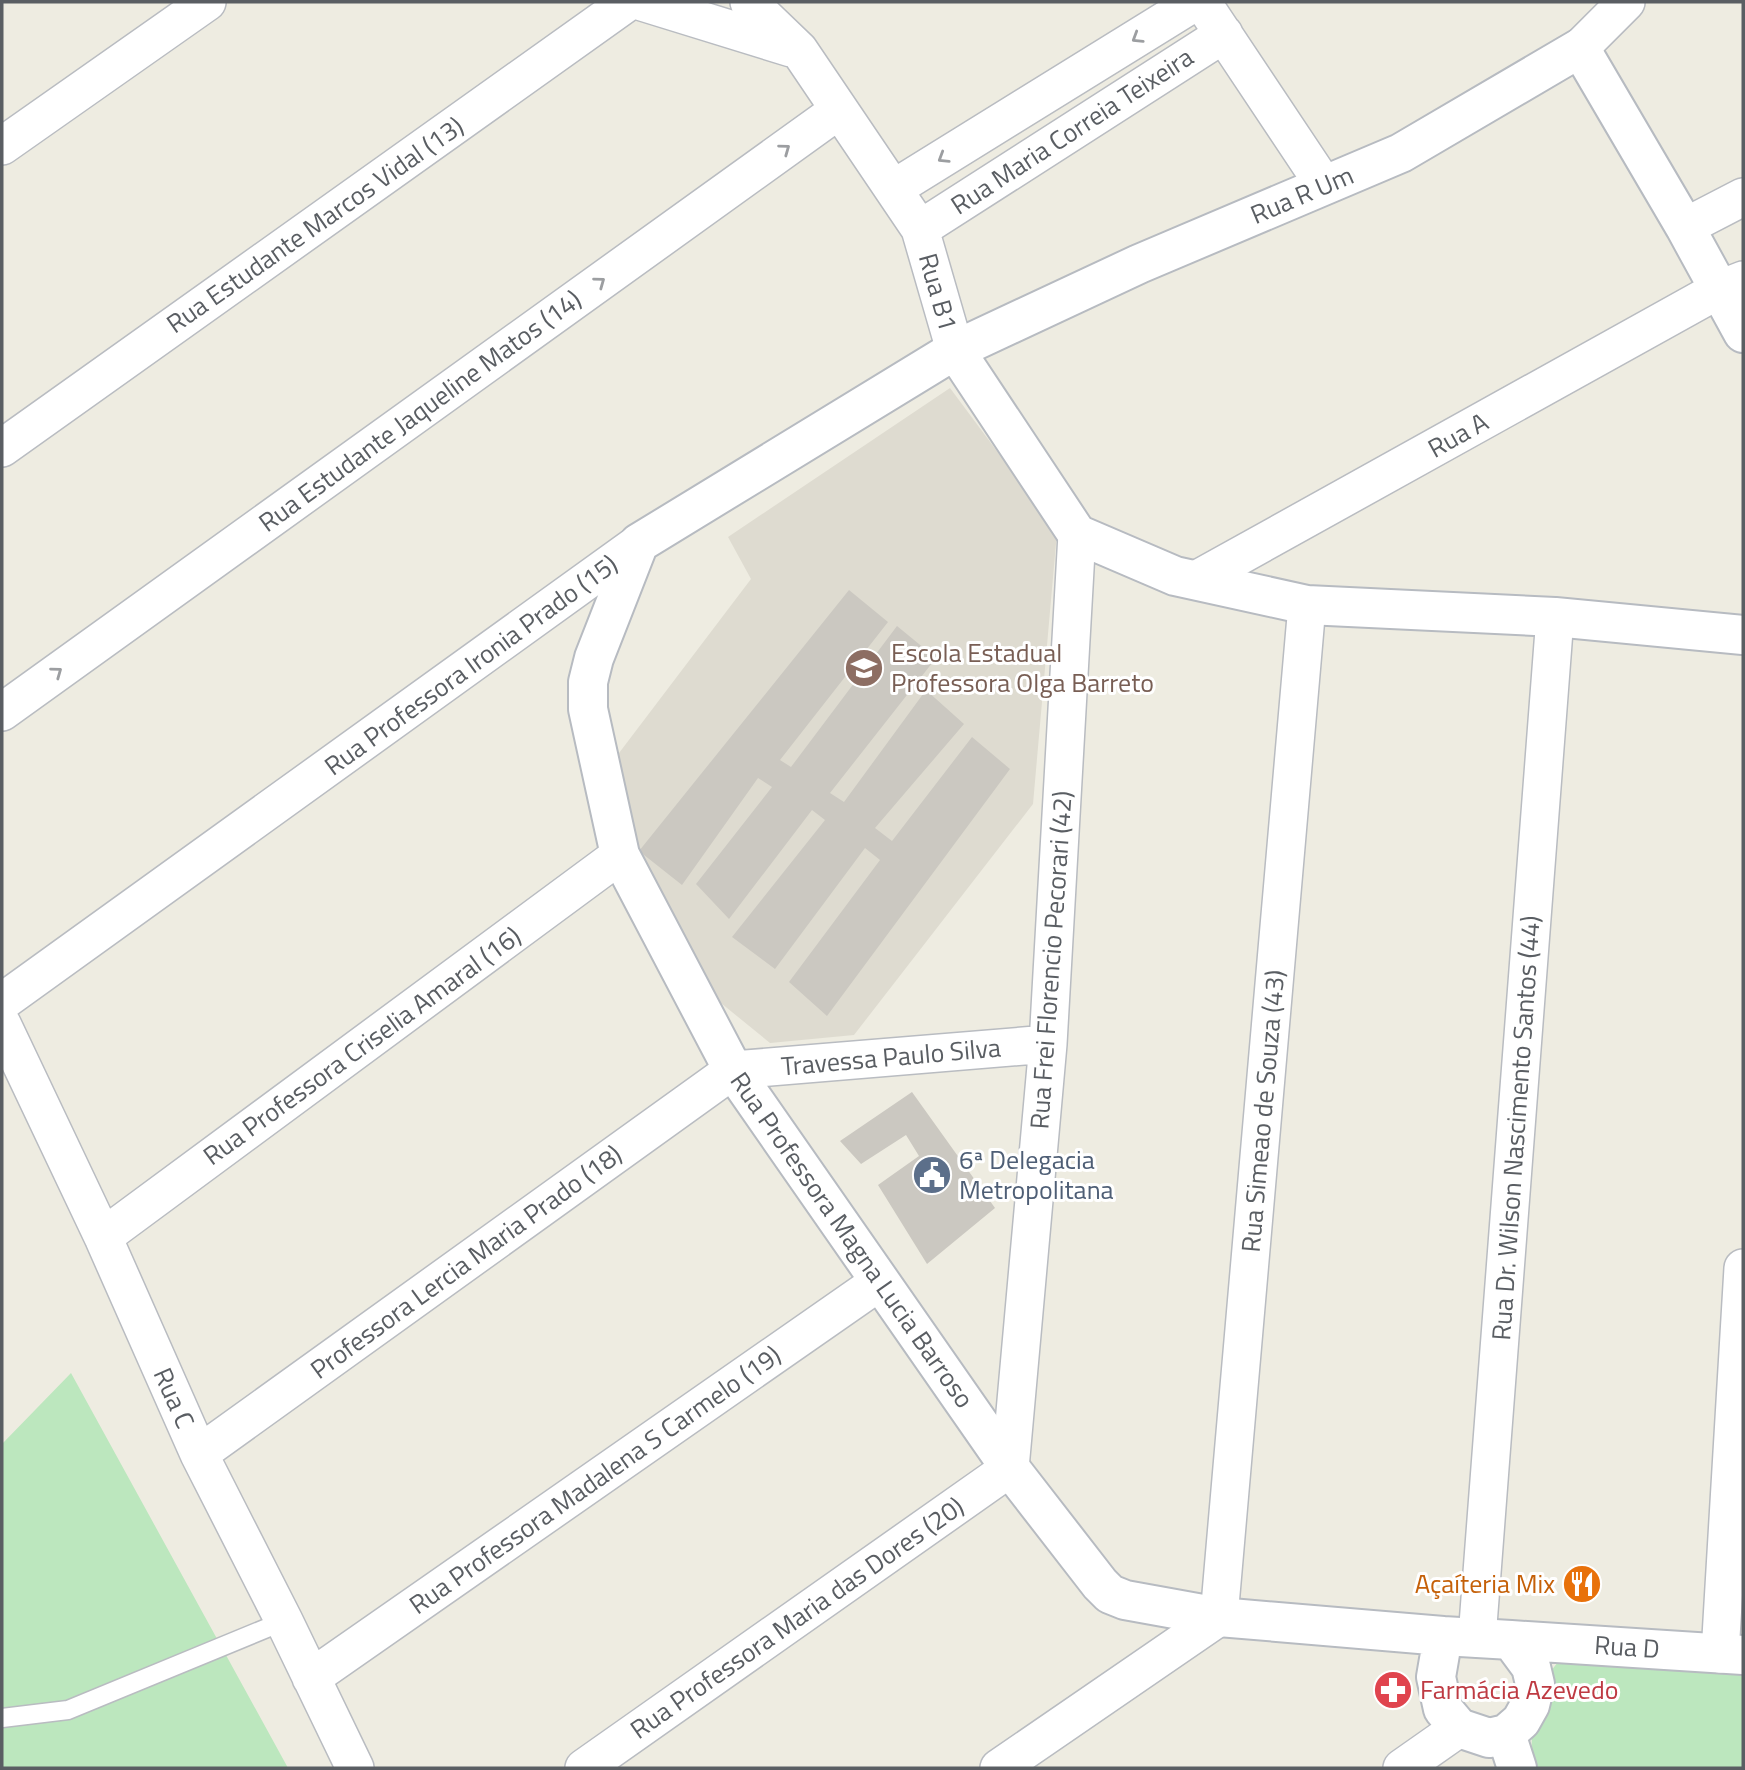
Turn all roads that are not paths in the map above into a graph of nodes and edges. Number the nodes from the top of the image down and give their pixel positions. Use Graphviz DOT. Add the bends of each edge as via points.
graph roads {
  1 [pos="207,2"];
  2 [pos="628,2"];
  3 [pos="642,2"];
  4 [pos="749,2"];
  5 [pos="1626,2"];
  6 [pos="1213,11"];
  7 [pos="1580,48"];
  8 [pos="799,50"];
  9 [pos="839,110"];
  10 [pos="2,146"];
  11 [pos="1324,185"];
  12 [pos="893,189"];
  13 [pos="1743,197"];
  14 [pos="1685,227"];
  15 [pos="920,229"];
  16 [pos="1732,284"];
  17 [pos="1743,334"];
  18 [pos="955,350"];
  19 [pos="2,448"];
  20 [pos="1077,534"];
  21 [pos="639,543"];
  22 [pos="1196,580"];
  23 [pos="1307,606"];
  24 [pos="1555,617"];
  25 [pos="1743,635"];
  26 [pos="2,712"];
  27 [pos="620,855"];
  28 [pos="2,1002"];
  29 [pos="2,1024"];
  30 [pos="1048,1044"];
  31 [pos="733,1070"];
  32 [pos="103,1237"];
  33 [pos="1743,1268"];
  34 [pos="879,1282"];
  35 [pos="199,1454"];
  36 [pos="1010,1468"];
  37 [pos="1219,1617"];
  38 [pos="285,1621"];
  39 [pos="1477,1638"];
  40 [pos="1731,1654"];
  41 [pos="311,1678"];
  42 [pos="2,1718"];
  43 [pos="1458,1728"];
  44 [pos="1511,1751"];
  45 [pos="355,1768"];
  46 [pos="584,1768"];
  47 [pos="999,1768"];
  48 [pos="1402,1768"];
  1 -- 10 [label="street"];
  2 -- 19 [label="street, Rua Estudante Marcos Vidal (13)"];
  3 -- 8 [label="street"];
  4 -- 8 [label="street, Rua B1"];
  5 -- 7 [label="street, Rua R Um"];
  6 -- 11 [label="street"];
  6 -- 12 [label="street, Rua Maria Correia Teixeira, one-way"];
  6 -- 15 [label="street, Rua Maria Correia Teixeira"];
  7 -- 11 [label="street, Rua R Um" via="1401,153"];
  7 -- 14 [label="street"];
  8 -- 9 [label="street, Rua B1"];
  9 -- 12 [label="street, Rua B1"];
  26 -- 9 [label="street, Rua Estudante Jaqueline Matos (14), one-way"];
  11 -- 18 [label="street, Rua R Um"];
  12 -- 15 [label="street, Rua B1"];
  13 -- 14 [label="street"];
  14 -- 16 [label="street"];
  15 -- 18 [label="street, Rua B1"];
  16 -- 17 [label="street"];
  16 -- 22 [label="street, Rua A"];
  18 -- 20 [label="street, Rua B1"];
  18 -- 21 [label="street, Rua Professora Ironia Prado (15)"];
  20 -- 22 [label="street" via="1175,576"];
  20 -- 30 [label="street, Rua Frei Florencio Pecorari (42)"];
  21 -- 27 [label="street, Rua Professora Magna Lucia Barroso" via="588,682 588,709"];
  21 -- 28 [label="street, Rua Professora Ironia Prado (15)"];
  22 -- 23 [label="street"];
  23 -- 24 [label="street"];
  23 -- 37 [label="street, Rua Simeao de Souza (43)"];
  24 -- 25 [label="street"];
  24 -- 39 [label="street, Rua Dr. Wilson Nascimento Santos (44)"];
  27 -- 31 [label="street, Rua Professora Magna Lucia Barroso"];
  27 -- 32 [label="street, Rua Professora Criselia Amaral (16)"];
  29 -- 32 [label="street, Rua C"];
  30 -- 31 [label="street, Travessa Paulo Silva"];
  30 -- 36 [label="street, Rua Frei Florencio Pecorari (42)"];
  31 -- 34 [label="street, Rua Professora Magna Lucia Barroso"];
  31 -- 35 [label="street, Professora Lercia Maria Prado (18)"];
  32 -- 35 [label="street, Rua C"];
  33 -- 40 [label="street"];
  34 -- 36 [label="street, Rua Professora Magna Lucia Barroso"];
  34 -- 41 [label="street, Rua Professora Madalena S Carmelo (19)"];
  35 -- 38 [label="street, Rua C"];
  36 -- 37 [label="street, Rua Professora Magna Lucia Barroso" via="1110,1594"];
  36 -- 46 [label="street, Rua Professora Maria das Dores (20)"];
  37 -- 39 [label="street, Rua Professora Magna Lucia Barroso"];
  37 -- 47 [label="street"];
  38 -- 41 [label="street, Rua C"];
  38 -- 42 [label="lane" via="68,1710"];
  39 -- 40 [label="street, Rua D"];
  39 -- 43 [label="street" via="1436,1677 1443,1709"];
  39 -- 44 [label="street" via="1531,1667 1535,1684"];
  41 -- 45 [label="street, Rua C"];
  43 -- 44 [label="street"];
  43 -- 48 [label="street"];
}
